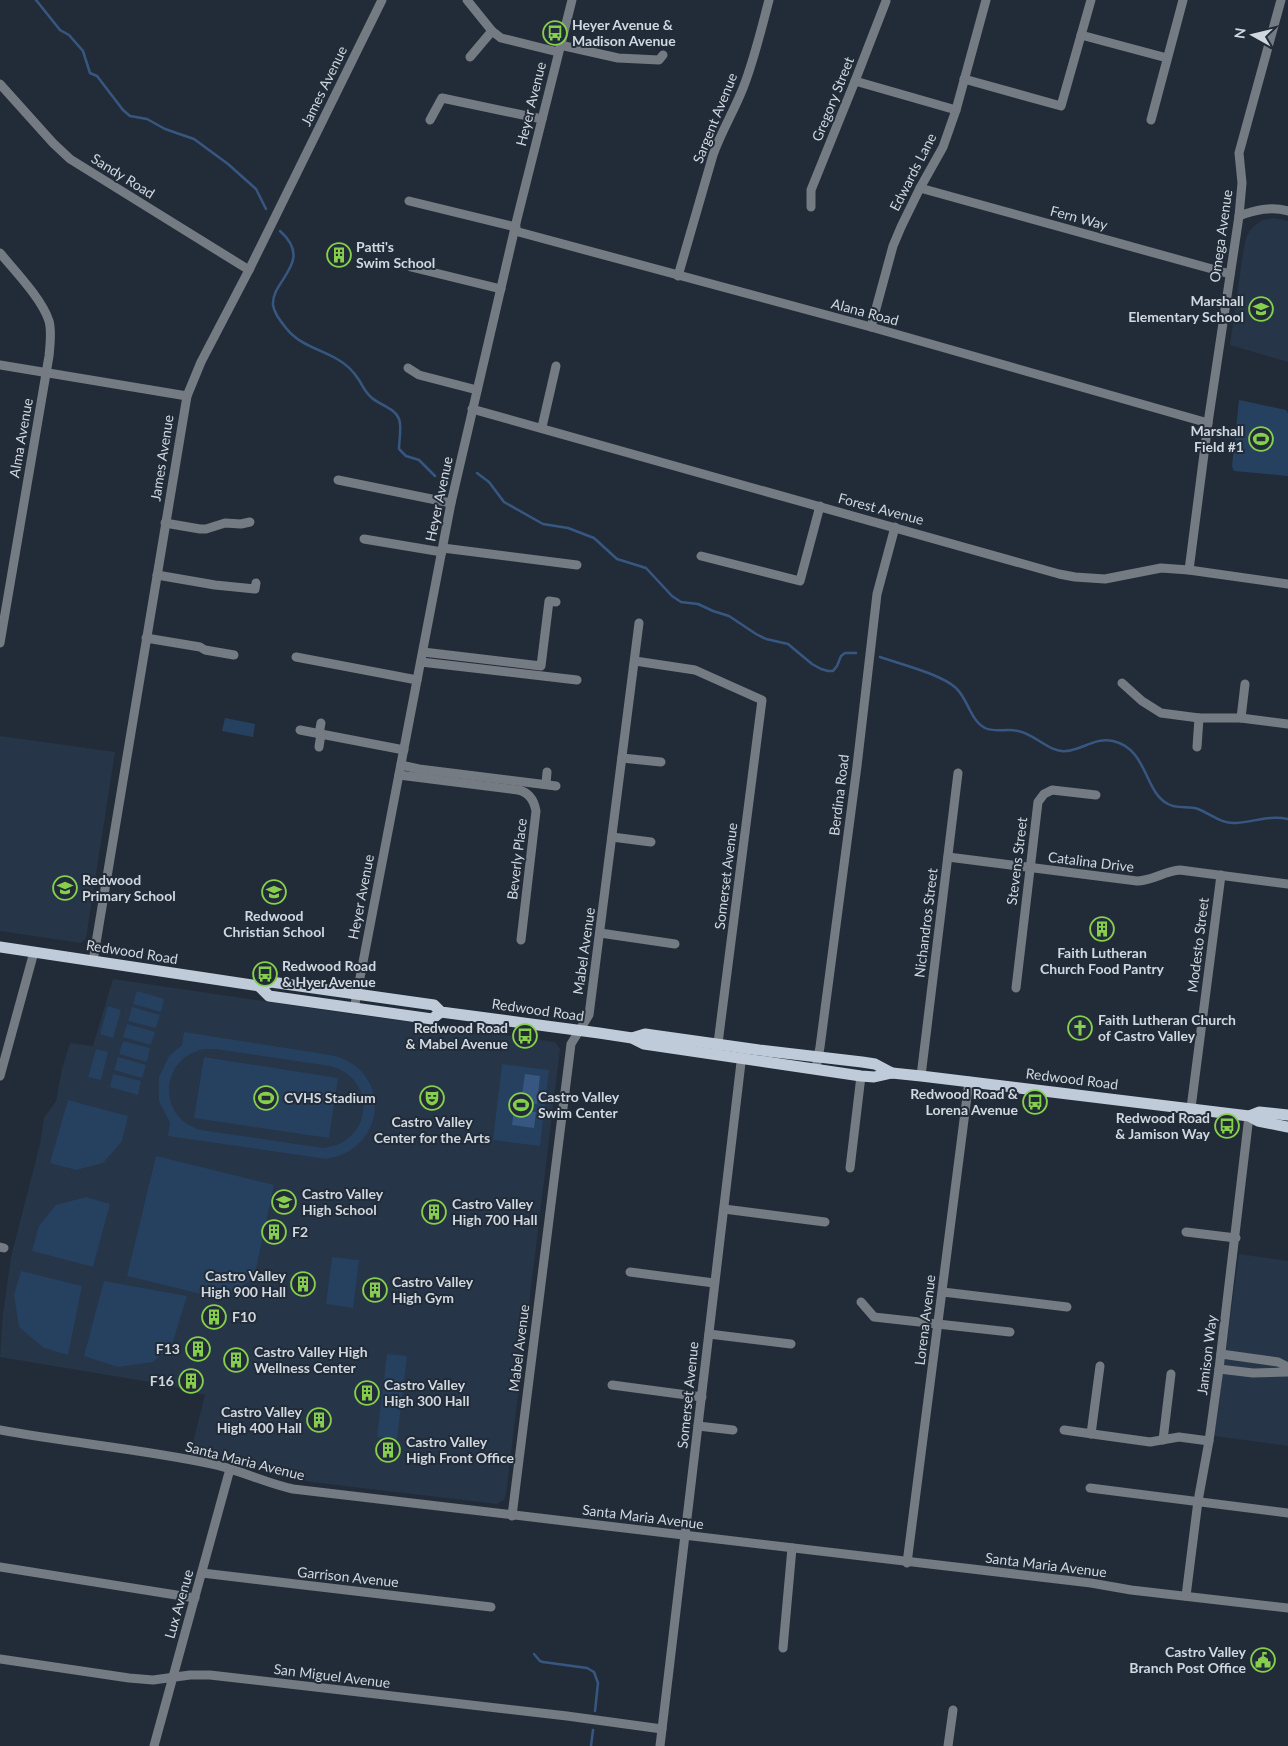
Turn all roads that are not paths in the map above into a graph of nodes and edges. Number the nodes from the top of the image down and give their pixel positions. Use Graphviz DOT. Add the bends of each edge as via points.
graph roads {
  1 [pos="382,0"];
  2 [pos="467,0"];
  3 [pos="572,0"];
  4 [pos="769,0"];
  5 [pos="986,0"];
  6 [pos="1091,0"];
  7 [pos="1183,0"];
  8 [pos="1281,0"];
  9 [pos="886,1"];
  10 [pos="492,31"];
  11 [pos="1081,35"];
  12 [pos="559,49"];
  13 [pos="664,56"];
  14 [pos="470,57"];
  15 [pos="1167,58"];
  16 [pos="964,79"];
  17 [pos="855,81"];
  18 [pos="0,84"];
  19 [pos="956,110"];
  20 [pos="542,119"];
  21 [pos="430,120"];
  22 [pos="1151,120"];
  23 [pos="920,188"];
  24 [pos="409,201"];
  25 [pos="810,207"];
  26 [pos="1288,211"];
  27 [pos="1238,216"];
  28 [pos="515,229"];
  29 [pos="0,253"];
  30 [pos="411,267"];
  31 [pos="249,270"];
  32 [pos="1230,274"];
  33 [pos="678,276"];
  34 [pos="501,289"];
  35 [pos="871,327"];
  36 [pos="0,365"];
  37 [pos="556,366"];
  38 [pos="408,368"];
  39 [pos="46,372"];
  40 [pos="477,390"];
  41 [pos="187,396"];
  42 [pos="472,408"];
  43 [pos="1208,424"];
  44 [pos="542,427"];
  45 [pos="338,480"];
  46 [pos="451,504"];
  47 [pos="820,506"];
  48 [pos="250,522"];
  49 [pos="165,523"];
  50 [pos="895,527"];
  51 [pos="364,539"];
  52 [pos="442,550"];
  53 [pos="702,556"];
  54 [pos="577,565"];
  55 [pos="1189,570"];
  56 [pos="157,575"];
  57 [pos="256,583"];
  58 [pos="1288,584"];
  59 [pos="556,602"];
  60 [pos="639,623"];
  61 [pos="146,638"];
  62 [pos="0,643"];
  63 [pos="423,652"];
  64 [pos="234,655"];
  65 [pos="296,657"];
  66 [pos="635,661"];
  67 [pos="421,662"];
  68 [pos="417,680"];
  69 [pos="577,680"];
  70 [pos="1122,683"];
  71 [pos="1245,684"];
  72 [pos="1199,718"];
  73 [pos="1241,718"];
  74 [pos="321,723"];
  75 [pos="1288,724"];
  76 [pos="300,730"];
  77 [pos="320,734"];
  78 [pos="319,747"];
  79 [pos="1198,747"];
  80 [pos="404,750"];
  81 [pos="622,758"];
  82 [pos="661,762"];
  83 [pos="401,765"];
  84 [pos="547,772"];
  85 [pos="958,773"];
  86 [pos="399,775"];
  87 [pos="546,784"];
  88 [pos="556,786"];
  89 [pos="1096,795"];
  90 [pos="612,837"];
  91 [pos="651,842"];
  92 [pos="948,857"];
  93 [pos="1030,868"];
  94 [pos="1221,875"];
  95 [pos="1288,884"];
  96 [pos="600,933"];
  97 [pos="521,940"];
  98 [pos="675,944"];
  99 [pos="0,947"];
  100 [pos="34,952"];
  101 [pos="93,961"];
  102 [pos="259,986"];
  103 [pos="1016,988"];
  104 [pos="356,994"];
  105 [pos="354,1008"];
  106 [pos="441,1012"];
  107 [pos="579,1030"];
  108 [pos="717,1049"];
  109 [pos="742,1053"];
  110 [pos="818,1056"];
  111 [pos="816,1068"];
  112 [pos="892,1073"];
  113 [pos="0,1076"];
  114 [pos="860,1076"];
  115 [pos="921,1076"];
  116 [pos="969,1081"];
  117 [pos="1191,1108"];
  118 [pos="1288,1115"];
  119 [pos="1249,1116"];
  120 [pos="1288,1127"];
  121 [pos="850,1168"];
  122 [pos="724,1209"];
  123 [pos="825,1222"];
  124 [pos="1186,1232"];
  125 [pos="1236,1238"];
  126 [pos="630,1272"];
  127 [pos="714,1283"];
  128 [pos="943,1292"];
  129 [pos="861,1302"];
  130 [pos="1067,1307"];
  131 [pos="938,1325"];
  132 [pos="1010,1332"];
  133 [pos="708,1334"];
  134 [pos="791,1344"];
  135 [pos="1221,1354"];
  136 [pos="1100,1366"];
  137 [pos="1288,1367"];
  138 [pos="1219,1369"];
  139 [pos="1288,1372"];
  140 [pos="1171,1374"];
  141 [pos="612,1385"];
  142 [pos="702,1397"];
  143 [pos="698,1426"];
  144 [pos="0,1430"];
  145 [pos="733,1430"];
  146 [pos="1064,1430"];
  147 [pos="1091,1434"];
  148 [pos="1163,1440"];
  149 [pos="1209,1441"];
  150 [pos="230,1469"];
  151 [pos="1090,1488"];
  152 [pos="1198,1501"];
  153 [pos="1288,1512"];
  154 [pos="512,1516"];
  155 [pos="684,1536"];
  156 [pos="792,1548"];
  157 [pos="908,1563"];
  158 [pos="0,1567"];
  159 [pos="202,1573"];
  160 [pos="1186,1596"];
  161 [pos="195,1598"];
  162 [pos="491,1607"];
  163 [pos="1288,1608"];
  164 [pos="783,1648"];
  165 [pos="0,1659"];
  166 [pos="173,1678"];
  167 [pos="953,1710"];
  168 [pos="662,1729"];
  169 [pos="154,1746"];
  170 [pos="660,1746"];
  171 [pos="948,1746"];
  1 -- 31 [label="street, James Avenue"];
  2 -- 10 [label="street"];
  3 -- 12 [label="street, Heyer Avenue"];
  4 -- 33 [label="street, Sargent Avenue" via="744,86 713,155"];
  5 -- 16 [label="street, Edwards Lane"];
  6 -- 11 [label="street"];
  7 -- 15 [label="street"];
  8 -- 27 [label="street, Omega Avenue" via="1239,153 1242,183"];
  9 -- 17 [label="street, Gregory Street"];
  10 -- 12 [label="street" via="507,40"];
  10 -- 14 [label="street"];
  11 -- 15 [label="street"];
  11 -- 16 [label="street" via="1061,106"];
  12 -- 13 [label="street" via="618,58 659,60"];
  12 -- 20 [label="street, Heyer Avenue"];
  15 -- 22 [label="street"];
  16 -- 19 [label="street, Edwards Lane"];
  17 -- 19 [label="street"];
  17 -- 25 [label="street, Gregory Street" via="811,190"];
  18 -- 31 [label="street, Sandy Road" via="70,159"];
  19 -- 23 [label="street, Edwards Lane" via="943,147"];
  20 -- 21 [label="street" via="442,98"];
  20 -- 28 [label="street, Heyer Avenue"];
  23 -- 32 [label="street, Fern Way"];
  23 -- 35 [label="street, Edwards Lane" via="900,227"];
  24 -- 28 [label="street, Alana Road"];
  26 -- 27 [label="street" via="1264,209"];
  27 -- 32 [label="street, Omega Avenue"];
  28 -- 33 [label="street, Alana Road"];
  28 -- 34 [label="street, Heyer Avenue"];
  29 -- 39 [label="street, Alma Avenue" via="38,300 49,320"];
  30 -- 34 [label="street"];
  31 -- 41 [label="street, James Avenue"];
  32 -- 43 [label="street, Omega Avenue"];
  33 -- 35 [label="street, Alana Road"];
  34 -- 40 [label="street, Heyer Avenue"];
  35 -- 43 [label="street, Alana Road"];
  36 -- 39 [label="street"];
  37 -- 44 [label="street"];
  38 -- 40 [label="street" via="419,375"];
  39 -- 41 [label="street"];
  39 -- 62 [label="street, Alma Avenue"];
  40 -- 42 [label="street, Heyer Avenue"];
  41 -- 49 [label="street, James Avenue"];
  42 -- 44 [label="street, Forest Avenue"];
  42 -- 46 [label="street, Heyer Avenue"];
  43 -- 55 [label="street, Omega Avenue"];
  44 -- 47 [label="street, Forest Avenue"];
  45 -- 46 [label="street"];
  46 -- 52 [label="street, Heyer Avenue"];
  47 -- 50 [label="street, Forest Avenue"];
  47 -- 53 [label="street" via="800,581"];
  48 -- 49 [label="street" via="206,529"];
  49 -- 56 [label="street, James Avenue"];
  50 -- 55 [label="street, Forest Avenue" via="1074,577 1105,579 1160,568"];
  50 -- 110 [label="street, Berdina Road" via="877,594"];
  51 -- 52 [label="street"];
  52 -- 54 [label="street"];
  52 -- 63 [label="street, Heyer Avenue"];
  55 -- 58 [label="street, Forest Avenue"];
  56 -- 57 [label="street" via="256,589"];
  56 -- 61 [label="street, James Avenue"];
  59 -- 63 [label="street" via="549,601 541,666"];
  60 -- 66 [label="street, Mabel Avenue"];
  61 -- 64 [label="street"];
  61 -- 101 [label="street, James Avenue"];
  63 -- 67 [label="street, Heyer Avenue"];
  65 -- 68 [label="street"];
  66 -- 81 [label="street, Mabel Avenue"];
  66 -- 108 [label="street, Somerset Avenue" via="694,670 762,700"];
  67 -- 68 [label="street, Heyer Avenue"];
  67 -- 69 [label="street"];
  68 -- 80 [label="street, Heyer Avenue"];
  70 -- 72 [label="street" via="1161,713"];
  71 -- 73 [label="street"];
  72 -- 73 [label="street"];
  72 -- 79 [label="street"];
  73 -- 75 [label="street"];
  74 -- 77 [label="street"];
  76 -- 77 [label="street"];
  77 -- 78 [label="street"];
  77 -- 80 [label="street"];
  80 -- 83 [label="street, Heyer Avenue"];
  81 -- 82 [label="street"];
  81 -- 90 [label="street, Mabel Avenue"];
  83 -- 86 [label="street, Heyer Avenue"];
  83 -- 87 [label="street"];
  84 -- 87 [label="street"];
  85 -- 92 [label="street, Nichandros Street"];
  86 -- 97 [label="street, Beverly Place" via="518,790 531,798 536,811"];
  86 -- 104 [label="street, Heyer Avenue"];
  87 -- 88 [label="street"];
  89 -- 93 [label="street, Stevens Street" via="1052,790 1044,794 1038,802"];
  90 -- 91 [label="street"];
  90 -- 96 [label="street, Mabel Avenue"];
  92 -- 93 [label="street, Catalina Drive"];
  92 -- 115 [label="street, Nichandros Street"];
  93 -- 94 [label="street, Catalina Drive" via="1137,881 1147,881 1169,870"];
  93 -- 103 [label="street, Stevens Street"];
  94 -- 95 [label="street, Catalina Drive"];
  94 -- 117 [label="street, Modesto Street"];
  96 -- 98 [label="street"];
  96 -- 107 [label="street, Mabel Avenue" via="589,1015"];
  99 -- 100 [label="main road, Redwood Road"];
  100 -- 101 [label="main road, Redwood Road"];
  100 -- 113 [label="street"];
  101 -- 102 [label="main road, Redwood Road"];
  102 -- 104 [label="main road, Redwood Road" via="271,982"];
  102 -- 105 [label="main road, Redwood Road" via="269,996"];
  104 -- 105 [label="street, Heyer Avenue"];
  104 -- 106 [label="main road, Redwood Road" via="434,1005"];
  105 -- 106 [label="main road, Redwood Road" via="432,1019"];
  106 -- 107 [label="main road, Redwood Road"];
  107 -- 108 [label="main road, Redwood Road" via="632,1038 645,1034"];
  107 -- 154 [label="street, Mabel Avenue" via="571,1044"];
  108 -- 109 [label="main road, Redwood Road"];
  109 -- 110 [label="main road, Redwood Road"];
  109 -- 111 [label="main road, Redwood Road"];
  109 -- 122 [label="street, Somerset Avenue"];
  110 -- 111 [label="street, Berdina Road"];
  110 -- 112 [label="main road, Redwood Road" via="875,1064"];
  111 -- 114 [label="main road, Redwood Road"];
  112 -- 114 [label="main road, Redwood Road"];
  112 -- 115 [label="main road, Redwood Road"];
  114 -- 121 [label="street"];
  115 -- 116 [label="main road, Redwood Road"];
  116 -- 117 [label="main road, Redwood Road"];
  116 -- 128 [label="street, Lorena Avenue"];
  117 -- 119 [label="main road, Redwood Road"];
  118 -- 119 [label="main road, Redwood Road" via="1259,1112"];
  119 -- 120 [label="main road, Redwood Road"];
  119 -- 125 [label="street, Jamison Way"];
  122 -- 123 [label="street"];
  122 -- 127 [label="street, Somerset Avenue"];
  124 -- 125 [label="street"];
  125 -- 135 [label="street, Jamison Way"];
  126 -- 127 [label="street"];
  127 -- 133 [label="street, Somerset Avenue"];
  128 -- 130 [label="street"];
  128 -- 131 [label="street, Lorena Avenue"];
  129 -- 131 [label="street" via="874,1317"];
  131 -- 132 [label="street"];
  131 -- 157 [label="street, Lorena Avenue"];
  133 -- 134 [label="street"];
  133 -- 142 [label="street, Somerset Avenue"];
  135 -- 137 [label="street" via="1278,1362"];
  135 -- 138 [label="street, Jamison Way"];
  136 -- 147 [label="street"];
  138 -- 139 [label="street" via="1253,1373"];
  138 -- 149 [label="street, Jamison Way"];
  140 -- 148 [label="street"];
  141 -- 142 [label="street"];
  142 -- 143 [label="street, Somerset Avenue"];
  143 -- 145 [label="street"];
  143 -- 155 [label="street, Somerset Avenue"];
  144 -- 150 [label="street, Santa Maria Avenue"];
  146 -- 147 [label="street"];
  147 -- 148 [label="street" via="1150,1442"];
  148 -- 149 [label="street" via="1179,1437"];
  149 -- 152 [label="street, Jamison Way"];
  150 -- 154 [label="street, Santa Maria Avenue" via="293,1490"];
  150 -- 159 [label="street, Lux Avenue"];
  151 -- 152 [label="street"];
  152 -- 153 [label="street"];
  152 -- 160 [label="street, Jamison Way"];
  154 -- 155 [label="street, Santa Maria Avenue"];
  155 -- 156 [label="street, Santa Maria Avenue"];
  155 -- 168 [label="street, Somerset Avenue"];
  156 -- 157 [label="street, Santa Maria Avenue"];
  156 -- 164 [label="street"];
  157 -- 160 [label="street, Santa Maria Avenue"];
  158 -- 161 [label="street"];
  159 -- 161 [label="street, Lux Avenue"];
  159 -- 162 [label="street, Garrison Avenue"];
  160 -- 163 [label="street, Santa Maria Avenue"];
  161 -- 166 [label="street, Lux Avenue"];
  165 -- 166 [label="street, San Miguel Avenue" via="129,1678"];
  166 -- 168 [label="street, San Miguel Avenue" via="210,1675"];
  166 -- 169 [label="street, Lux Avenue"];
  167 -- 171 [label="street"];
  168 -- 170 [label="street, Somerset Avenue"];
}
